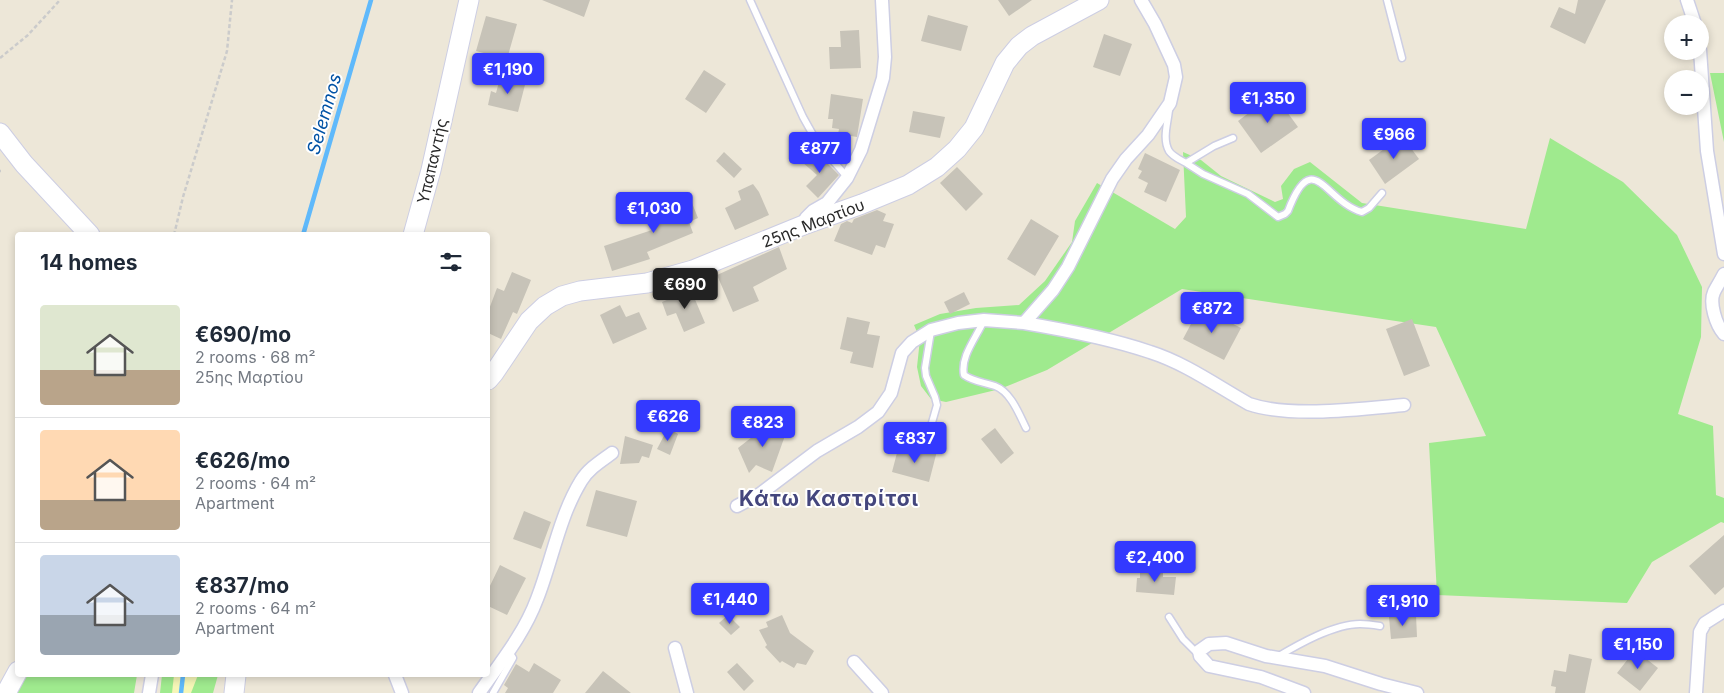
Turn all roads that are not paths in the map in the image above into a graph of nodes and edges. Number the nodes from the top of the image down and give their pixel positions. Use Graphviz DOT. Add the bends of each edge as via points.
graph roads {
  1 [pos="469,0"];
  2 [pos="750,0"];
  3 [pos="882,0"];
  4 [pos="1099,0"];
  5 [pos="1141,0"];
  6 [pos="1387,0"];
  7 [pos="1687,0"];
  8 [pos="1693,15"];
  9 [pos="1402,58"];
  10 [pos="1701,60"];
  11 [pos="1170,104"];
  12 [pos="0,133"];
  13 [pos="1233,138"];
  14 [pos="1186,163"];
  15 [pos="847,178"];
  16 [pos="1382,192"];
  17 [pos="806,224"];
  18 [pos="87,232"];
  19 [pos="415,232"];
  20 [pos="1724,254"];
  21 [pos="1724,274"];
  22 [pos="984,320"];
  23 [pos="1024,323"];
  24 [pos="931,330"];
  25 [pos="1724,334"];
  26 [pos="490,378"];
  27 [pos="1404,405"];
  28 [pos="1026,428"];
  29 [pos="928,440"];
  30 [pos="612,453"];
  31 [pos="737,506"];
  32 [pos="1724,611"];
  33 [pos="1169,617"];
  34 [pos="1380,626"];
  35 [pos="675,648"];
  36 [pos="509,652"];
  37 [pos="1200,656"];
  38 [pos="1276,658"];
  39 [pos="854,662"];
  40 [pos="15,676"];
  41 [pos="152,677"];
  42 [pos="236,677"];
  43 [pos="396,677"];
  44 [pos="6,693"];
  45 [pos="150,693"];
  46 [pos="234,693"];
  47 [pos="402,693"];
  48 [pos="479,693"];
  49 [pos="493,693"];
  50 [pos="687,693"];
  51 [pos="882,693"];
  52 [pos="1304,693"];
  53 [pos="1417,693"];
  54 [pos="1696,693"];
  1 -- 19 [label="street, Υπαπαντής"];
  2 -- 15 [label="lane" via="803,118 817,142"];
  3 -- 15 [label="street" via="883,78 860,150"];
  4 -- 17 [label="street, 25ης Μαρτίου" via="1019,46 1005,63 974,128 937,167 908,185"];
  5 -- 11 [label="street" via="1174,66 1176,77"];
  6 -- 9 [label="lane"];
  7 -- 8 [label="street"];
  10 -- 20 [label="street" via="1708,151"];
  11 -- 14 [label="lane" via="1166,140 1169,151"];
  11 -- 23 [label="street" via="1112,179 1068,267"];
  12 -- 18 [label="street"];
  13 -- 14 [label="lane"];
  14 -- 16 [label="lane" via="1248,194 1278,217 1285,214 1298,187 1309,179 1317,181 1345,204 1362,212"];
  15 -- 17 [label="street" via="827,203 806,218"];
  17 -- 26 [label="street, 25ης Μαρτίου" via="693,270 646,283 562,296 529,321"];
  21 -- 25 [label="street" via="1712,301 1716,320"];
  22 -- 23 [label="street"];
  22 -- 24 [label="street"];
  22 -- 28 [label="lane" via="965,360 964,375 1002,391"];
  23 -- 27 [label="street" via="1151,352 1260,408 1345,410"];
  24 -- 29 [label="lane" via="925,368 937,406"];
  24 -- 31 [label="street" via="902,353 891,393 878,412 817,451 760,494"];
  30 -- 36 [label="street" via="589,470 581,481 537,600"];
  32 -- 54 [label="street" via="1704,623 1700,632"];
  33 -- 37 [label="lane" via="1183,639"];
  34 -- 38 [label="lane" via="1361,624 1337,628"];
  35 -- 50 [label="street"];
  36 -- 48 [label="street"];
  36 -- 49 [label="lane" via="513,658"];
  37 -- 38 [label="street" via="1199,651 1203,647 1216,642"];
  37 -- 52 [label="street" via="1209,666 1261,677"];
  38 -- 53 [label="street" via="1325,666"];
  39 -- 51 [label="street"];
  40 -- 44 [label="street"];
  41 -- 45 [label="street"];
  42 -- 46 [label="street"];
  43 -- 47 [label="street"];
}
